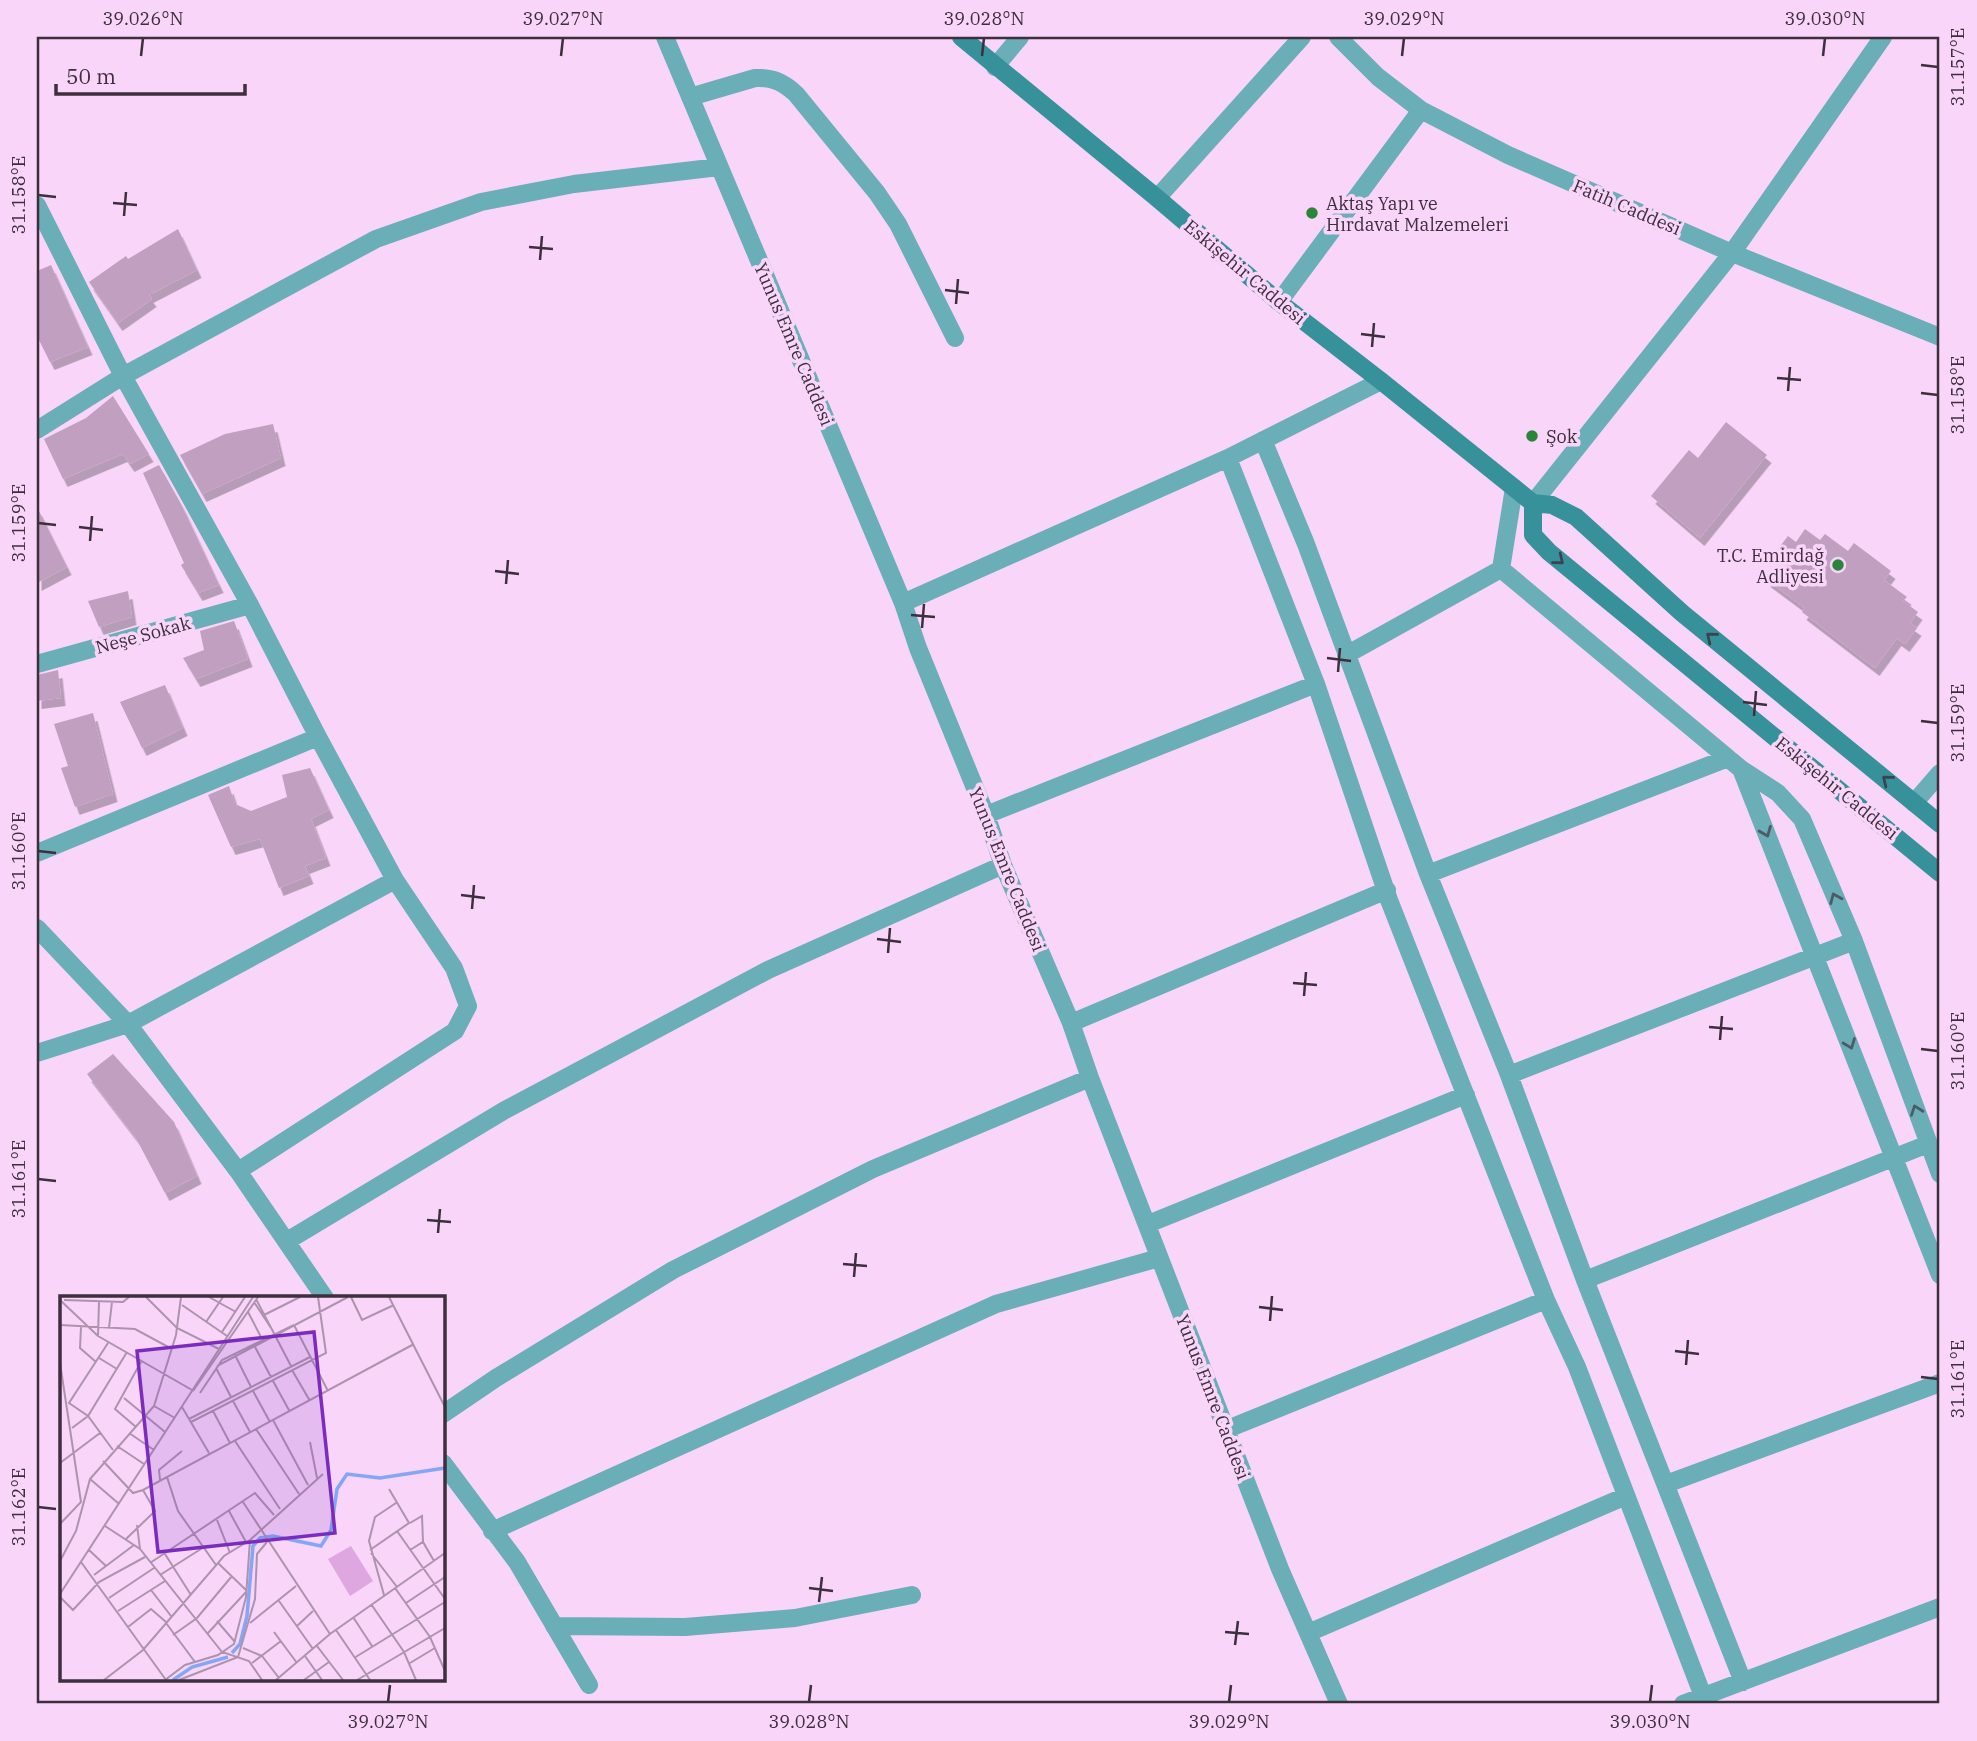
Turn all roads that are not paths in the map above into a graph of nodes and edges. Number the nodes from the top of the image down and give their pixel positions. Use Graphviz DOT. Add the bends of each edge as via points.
graph roads {
  1 [pos="665,37"];
  2 [pos="961,37"];
  3 [pos="1020,37"];
  4 [pos="1302,37"];
  5 [pos="1338,37"];
  6 [pos="1876,39"];
  7 [pos="995,66"];
  8 [pos="690,97"];
  9 [pos="1421,110"];
  10 [pos="719,167"];
  11 [pos="1157,198"];
  12 [pos="37,205"];
  13 [pos="1732,253"];
  14 [pos="1279,302"];
  15 [pos="1940,337"];
  16 [pos="955,338"];
  17 [pos="123,376"];
  18 [pos="1381,381"];
  19 [pos="37,430"];
  20 [pos="1263,440"];
  21 [pos="1228,458"];
  22 [pos="1514,488"];
  23 [pos="1532,503"];
  24 [pos="1501,569"];
  25 [pos="903,603"];
  26 [pos="250,605"];
  27 [pos="1346,655"];
  28 [pos="37,664"];
  29 [pos="1316,684"];
  30 [pos="318,737"];
  31 [pos="1735,763"];
  32 [pos="1940,772"];
  33 [pos="1914,803"];
  34 [pos="986,815"];
  35 [pos="1940,824"];
  36 [pos="37,853"];
  37 [pos="1003,864"];
  38 [pos="1940,873"];
  39 [pos="1427,874"];
  40 [pos="395,880"];
  41 [pos="1387,890"];
  42 [pos="37,928"];
  43 [pos="1854,941"];
  44 [pos="1815,957"];
  45 [pos="1071,1023"];
  46 [pos="128,1024"];
  47 [pos="37,1053"];
  48 [pos="1508,1075"];
  49 [pos="1090,1078"];
  50 [pos="1466,1095"];
  51 [pos="1928,1144"];
  52 [pos="1895,1159"];
  53 [pos="238,1171"];
  54 [pos="1940,1174"];
  55 [pos="1148,1224"];
  56 [pos="287,1241"];
  57 [pos="1159,1258"];
  58 [pos="1940,1275"];
  59 [pos="1585,1280"];
  60 [pos="324,1296"];
  61 [pos="1546,1300"];
  62 [pos="1940,1383"];
  63 [pos="444,1413"];
  64 [pos="1225,1430"];
  65 [pos="444,1464"];
  66 [pos="1666,1484"];
  67 [pos="1626,1496"];
  68 [pos="492,1531"];
  69 [pos="912,1595"];
  70 [pos="1940,1607"];
  71 [pos="554,1626"];
  72 [pos="1308,1633"];
  73 [pos="1742,1682"];
  74 [pos="589,1685"];
  75 [pos="1704,1700"];
  76 [pos="1339,1704"];
  77 [pos="1683,1704"];
  1 -- 8 [label="street, Yunus Emre Caddesi"];
  2 -- 7 [label="main road, Eskişehir Caddesi"];
  3 -- 7 [label="street"];
  4 -- 11 [label="street"];
  5 -- 9 [label="street, Fatih Caddesi" via="1378,77"];
  6 -- 13 [label="street"];
  7 -- 11 [label="main road, Eskişehir Caddesi"];
  8 -- 10 [label="street, Yunus Emre Caddesi"];
  8 -- 16 [label="street" via="755,78 787,85 796,93 898,224"];
  9 -- 13 [label="street, Fatih Caddesi" via="1508,155"];
  9 -- 14 [label="street"];
  10 -- 17 [label="street" via="574,184 481,202 376,239"];
  10 -- 25 [label="street, Yunus Emre Caddesi"];
  11 -- 14 [label="main road, Eskişehir Caddesi"];
  12 -- 17 [label="street"];
  13 -- 15 [label="street, Fatih Caddesi"];
  13 -- 23 [label="street"];
  14 -- 18 [label="main road, Eskişehir Caddesi"];
  17 -- 19 [label="street"];
  17 -- 26 [label="street"];
  18 -- 20 [label="street"];
  18 -- 22 [label="main road, Eskişehir Caddesi"];
  20 -- 21 [label="street"];
  20 -- 27 [label="street"];
  21 -- 25 [label="street"];
  21 -- 29 [label="street"];
  22 -- 23 [label="main road, Eskişehir Caddesi"];
  22 -- 24 [label="street"];
  33 -- 23 [label="main road, Eskişehir Caddesi, one-way" via="1682,613 1576,517 1552,505"];
  23 -- 38 [label="main road, Eskişehir Caddesi, one-way" via="1533,535 1549,552"];
  24 -- 27 [label="street"];
  24 -- 31 [label="street"];
  25 -- 34 [label="street, Yunus Emre Caddesi"];
  26 -- 28 [label="street, Neşe Sokak"];
  26 -- 30 [label="street"];
  27 -- 39 [label="street"];
  29 -- 34 [label="street"];
  29 -- 41 [label="street"];
  30 -- 36 [label="street"];
  30 -- 40 [label="street"];
  31 -- 39 [label="street"];
  43 -- 31 [label="street, one-way" via="1802,819 1778,793"];
  31 -- 44 [label="street, one-way"];
  32 -- 33 [label="street"];
  33 -- 35 [label="main road, Eskişehir Caddesi"];
  34 -- 37 [label="street, Yunus Emre Caddesi"];
  37 -- 45 [label="street, Yunus Emre Caddesi"];
  37 -- 56 [label="street" via="744,982 505,1110"];
  39 -- 48 [label="street"];
  40 -- 46 [label="street"];
  40 -- 53 [label="street" via="454,968 468,1006 456,1031"];
  41 -- 45 [label="street"];
  41 -- 50 [label="street"];
  42 -- 46 [label="street"];
  43 -- 44 [label="street"];
  51 -- 43 [label="street, one-way"];
  44 -- 48 [label="street"];
  44 -- 52 [label="street, one-way"];
  45 -- 49 [label="street, Yunus Emre Caddesi"];
  46 -- 47 [label="street"];
  46 -- 53 [label="street"];
  48 -- 59 [label="street"];
  49 -- 55 [label="street, Yunus Emre Caddesi"];
  49 -- 63 [label="street" via="873,1169 673,1270"];
  50 -- 55 [label="street"];
  50 -- 61 [label="street"];
  51 -- 52 [label="street"];
  51 -- 54 [label="street"];
  52 -- 58 [label="street"];
  52 -- 59 [label="street"];
  53 -- 56 [label="street"];
  55 -- 57 [label="street, Yunus Emre Caddesi"];
  56 -- 60 [label="street"];
  57 -- 64 [label="street, Yunus Emre Caddesi"];
  57 -- 68 [label="street" via="996,1304"];
  59 -- 66 [label="street"];
  61 -- 64 [label="street"];
  61 -- 67 [label="street"];
  62 -- 66 [label="street"];
  64 -- 72 [label="street, Yunus Emre Caddesi"];
  65 -- 68 [label="street"];
  66 -- 73 [label="street"];
  67 -- 72 [label="street"];
  67 -- 75 [label="street"];
  68 -- 71 [label="street" via="517,1562"];
  69 -- 71 [label="street" via="795,1618 685,1627"];
  70 -- 73 [label="street"];
  71 -- 74 [label="street"];
  72 -- 76 [label="street, Yunus Emre Caddesi"];
  73 -- 75 [label="street"];
  75 -- 77 [label="street"];
}
